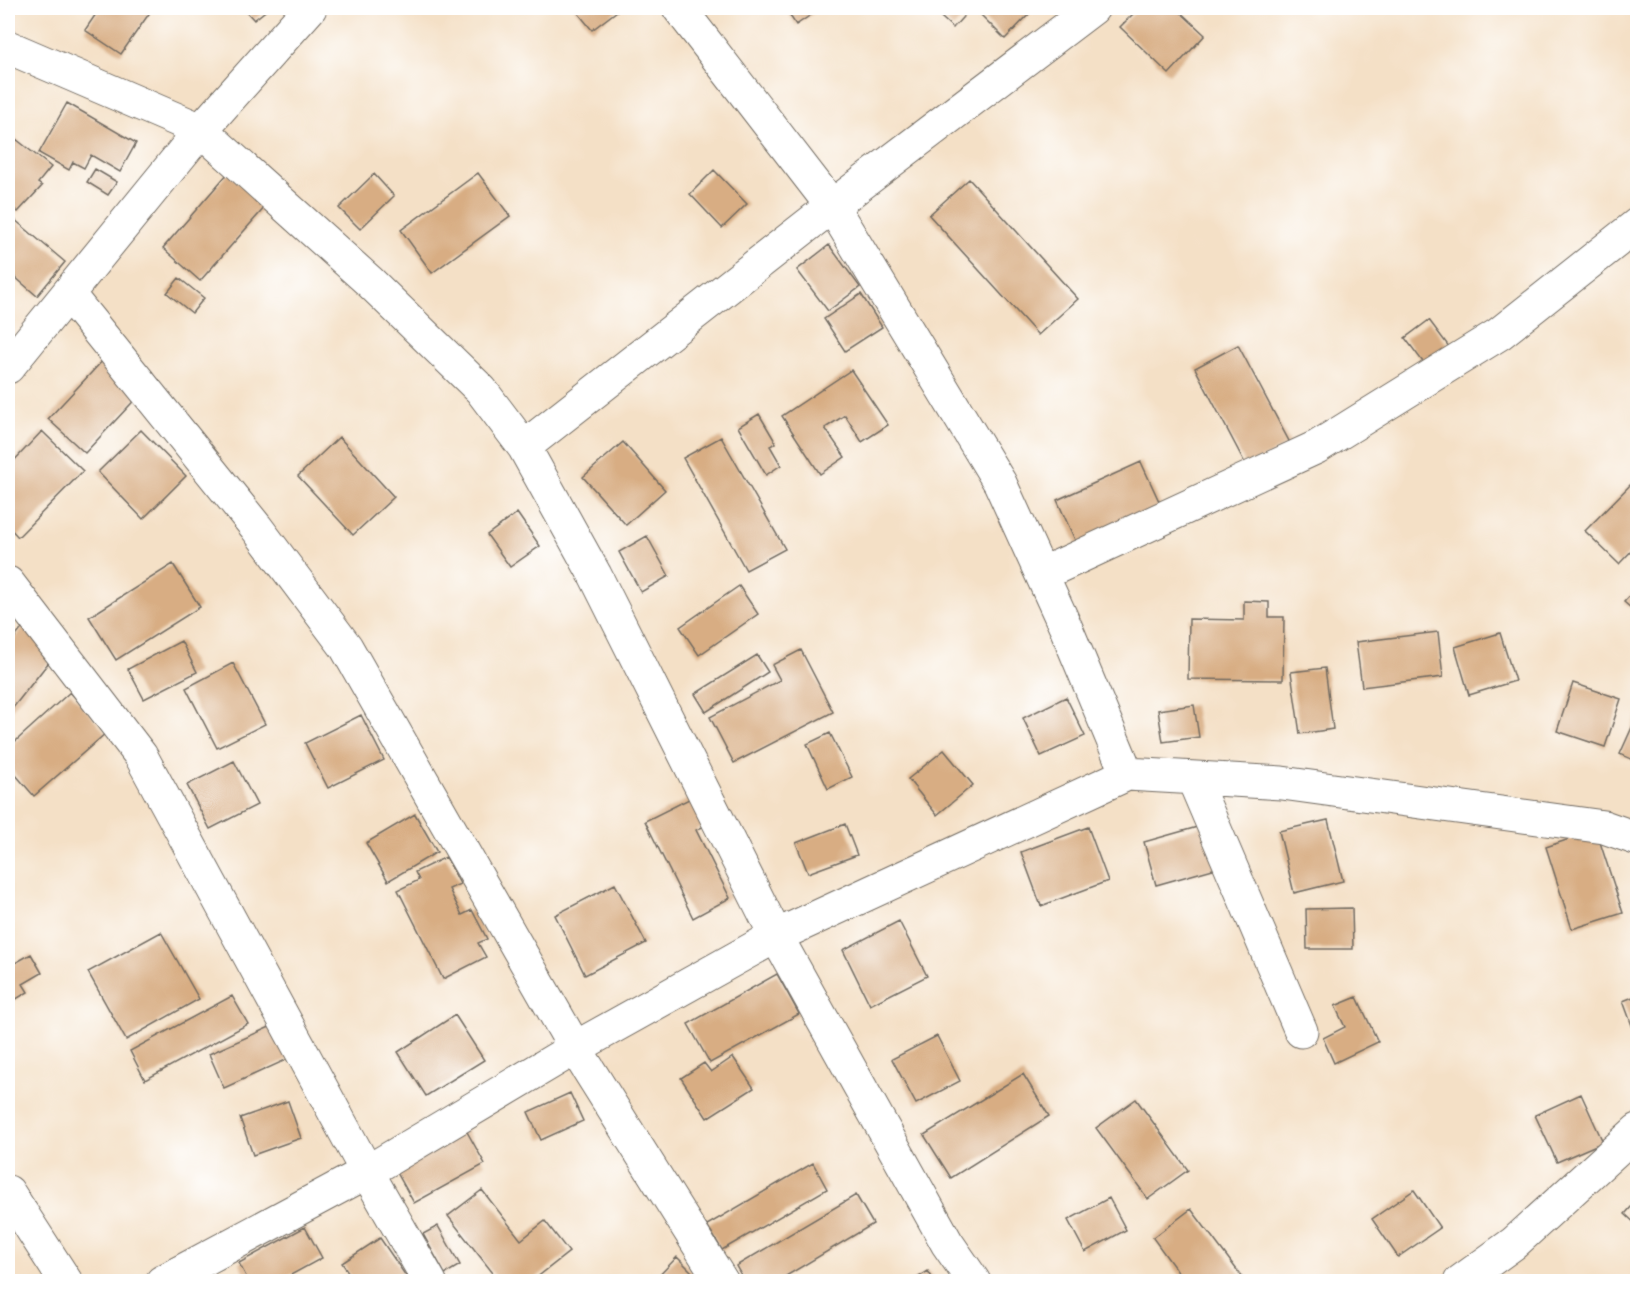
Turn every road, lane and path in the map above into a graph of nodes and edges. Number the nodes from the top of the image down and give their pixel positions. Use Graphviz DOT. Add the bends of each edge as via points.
graph roads {
  1 [pos="310,8"];
  2 [pos="679,8"];
  3 [pos="1093,8"];
  4 [pos="8,47"];
  5 [pos="201,130"];
  6 [pos="832,206"];
  7 [pos="1638,225"];
  8 [pos="68,294"];
  9 [pos="8,367"];
  10 [pos="524,447"];
  11 [pos="1042,574"];
  12 [pos="8,582"];
  13 [pos="1127,774"];
  14 [pos="1193,778"];
  15 [pos="1638,839"];
  16 [pos="776,936"];
  17 [pos="1301,1030"];
  18 [pos="575,1048"];
  19 [pos="1638,1130"];
  20 [pos="367,1172"];
  21 [pos="8,1192"];
  22 [pos="66,1281"];
  23 [pos="162,1281"];
  24 [pos="430,1281"];
  25 [pos="722,1281"];
  26 [pos="974,1281"];
  27 [pos="1460,1281"];
  1 -- 5 [label="street"];
  2 -- 6 [label="street"];
  3 -- 6 [label="street"];
  4 -- 5 [label="street"];
  5 -- 8 [label="street"];
  5 -- 10 [label="street" via="370,282 481,390"];
  6 -- 10 [label="street"];
  6 -- 11 [label="street" via="1000,483"];
  7 -- 11 [label="street" via="1499,334 1317,447"];
  8 -- 9 [label="street"];
  8 -- 18 [label="street" via="256,527 346,647"];
  10 -- 16 [label="street" via="595,574"];
  11 -- 13 [label="street"];
  12 -- 20 [label="street" via="141,756"];
  13 -- 14 [label="street"];
  13 -- 16 [label="street"];
  14 -- 15 [label="street" via="1294,784 1604,827"];
  14 -- 17 [label="street"];
  16 -- 18 [label="street"];
  16 -- 26 [label="street" via="947,1243"];
  18 -- 20 [label="street"];
  18 -- 25 [label="street"];
  19 -- 27 [label="street" via="1514,1243"];
  20 -- 23 [label="street"];
  20 -- 24 [label="street"];
  21 -- 22 [label="street"];
}
